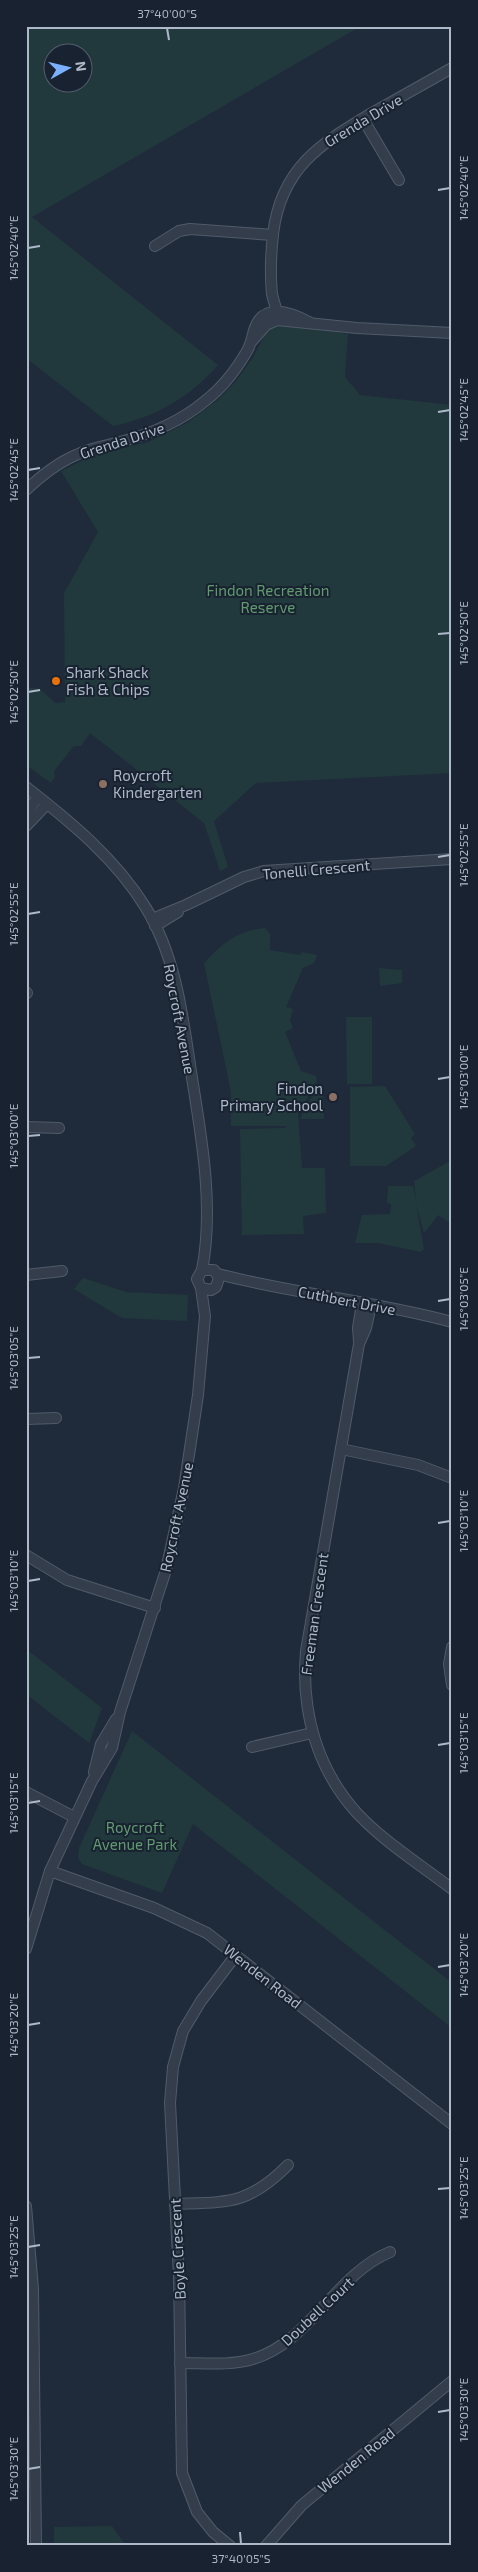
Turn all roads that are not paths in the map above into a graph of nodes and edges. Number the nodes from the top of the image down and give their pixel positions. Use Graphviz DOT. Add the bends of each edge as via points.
graph roads {
  1 [pos="452,68"];
  2 [pos="362,119"];
  3 [pos="400,180"];
  4 [pos="273,235"];
  5 [pos="155,246"];
  6 [pos="276,315"];
  7 [pos="452,333"];
  8 [pos="26,490"];
  9 [pos="26,787"];
  10 [pos="38,797"];
  11 [pos="47,804"];
  12 [pos="26,813"];
  13 [pos="26,826"];
  14 [pos="452,859"];
  15 [pos="153,922"];
  16 [pos="26,1127"];
  17 [pos="59,1128"];
  18 [pos="207,1244"];
  19 [pos="202,1270"];
  20 [pos="62,1271"];
  21 [pos="26,1275"];
  22 [pos="217,1280"];
  23 [pos="201,1288"];
  24 [pos="367,1304"];
  25 [pos="204,1316"];
  26 [pos="452,1322"];
  27 [pos="56,1418"];
  28 [pos="26,1419"];
  29 [pos="340,1449"];
  30 [pos="452,1478"];
  31 [pos="26,1555"];
  32 [pos="155,1608"];
  33 [pos="452,1647"];
  34 [pos="452,1685"];
  35 [pos="312,1733"];
  36 [pos="252,1747"];
  37 [pos="26,1792"];
  38 [pos="74,1817"];
  39 [pos="50,1871"];
  40 [pos="452,1889"];
  41 [pos="28,1933"];
  42 [pos="26,1948"];
  43 [pos="236,1955"];
  44 [pos="452,2124"];
  45 [pos="288,2165"];
  46 [pos="175,2204"];
  47 [pos="26,2206"];
  48 [pos="390,2252"];
  49 [pos="180,2363"];
  50 [pos="452,2381"];
  51 [pos="36,2546"];
  52 [pos="230,2546"];
  53 [pos="266,2546"];
  1 -- 2 [label="street, Grenda Drive"];
  2 -- 3 [label="street"];
  2 -- 4 [label="street, Grenda Drive" via="326,141 298,169 282,196"];
  4 -- 5 [label="street" via="179,231"];
  4 -- 6 [label="street, Grenda Drive" via="271,274 266,295"];
  6 -- 7 [label="street" via="357,328"];
  6 -- 8 [label="street, Grenda Drive" via="252,341 231,375 189,413 158,430 74,455"];
  9 -- 10 [label="street, Roycroft Avenue"];
  10 -- 11 [label="street, Roycroft Avenue"];
  10 -- 12 [label="street"];
  11 -- 13 [label="street"];
  11 -- 15 [label="street, Roycroft Avenue" via="108,858 136,892"];
  14 -- 15 [label="street, Tonelli Crescent" via="277,869 244,877"];
  15 -- 18 [label="street, Roycroft Avenue" via="171,964 181,1007 201,1142"];
  16 -- 17 [label="street"];
  18 -- 19 [label="street, Roycroft Avenue"];
  18 -- 22 [label="street, Roycroft Avenue"];
  19 -- 22 [label="street" via="211,1269"];
  19 -- 23 [label="street" via="197,1279"];
  20 -- 21 [label="street"];
  22 -- 23 [label="street" via="211,1290"];
  22 -- 24 [label="street, Cuthbert Drive" via="241,1281"];
  22 -- 25 [label="street, Roycroft Avenue"];
  23 -- 25 [label="street, Roycroft Avenue"];
  24 -- 26 [label="street, Cuthbert Drive"];
  24 -- 29 [label="street, Freeman Crescent" via="358,1328 359,1344"];
  25 -- 32 [label="street, Roycroft Avenue" via="193,1438 176,1528"];
  27 -- 28 [label="street"];
  29 -- 30 [label="street" via="418,1464"];
  29 -- 35 [label="street, Freeman Crescent" via="304,1670"];
  31 -- 32 [label="street" via="67,1580"];
  32 -- 38 [label="street, Roycroft Avenue" via="120,1712 112,1748"];
  33 -- 34 [label="street" via="449,1664"];
  35 -- 36 [label="street"];
  35 -- 40 [label="street, Freeman Crescent" via="334,1783 358,1813"];
  37 -- 38 [label="street"];
  38 -- 39 [label="street, Roycroft Avenue"];
  39 -- 41 [label="street, Roycroft Avenue"];
  39 -- 43 [label="street, Wenden Road" via="179,1918 207,1933"];
  41 -- 42 [label="street, Roycroft Avenue"];
  43 -- 44 [label="street, Wenden Road"];
  43 -- 46 [label="street, Boyle Crescent" via="193,2013 177,2048 170,2103"];
  45 -- 46 [label="street" via="265,2187 244,2197 222,2202"];
  46 -- 49 [label="street, Boyle Crescent"];
  47 -- 51 [label="street" via="33,2289"];
  48 -- 49 [label="street, Doubell Court" via="368,2263 284,2343 269,2352 238,2362"];
  49 -- 52 [label="street, Boyle Crescent" via="181,2459 186,2486 197,2512"];
  50 -- 53 [label="street, Wenden Road" via="302,2505"];
}
